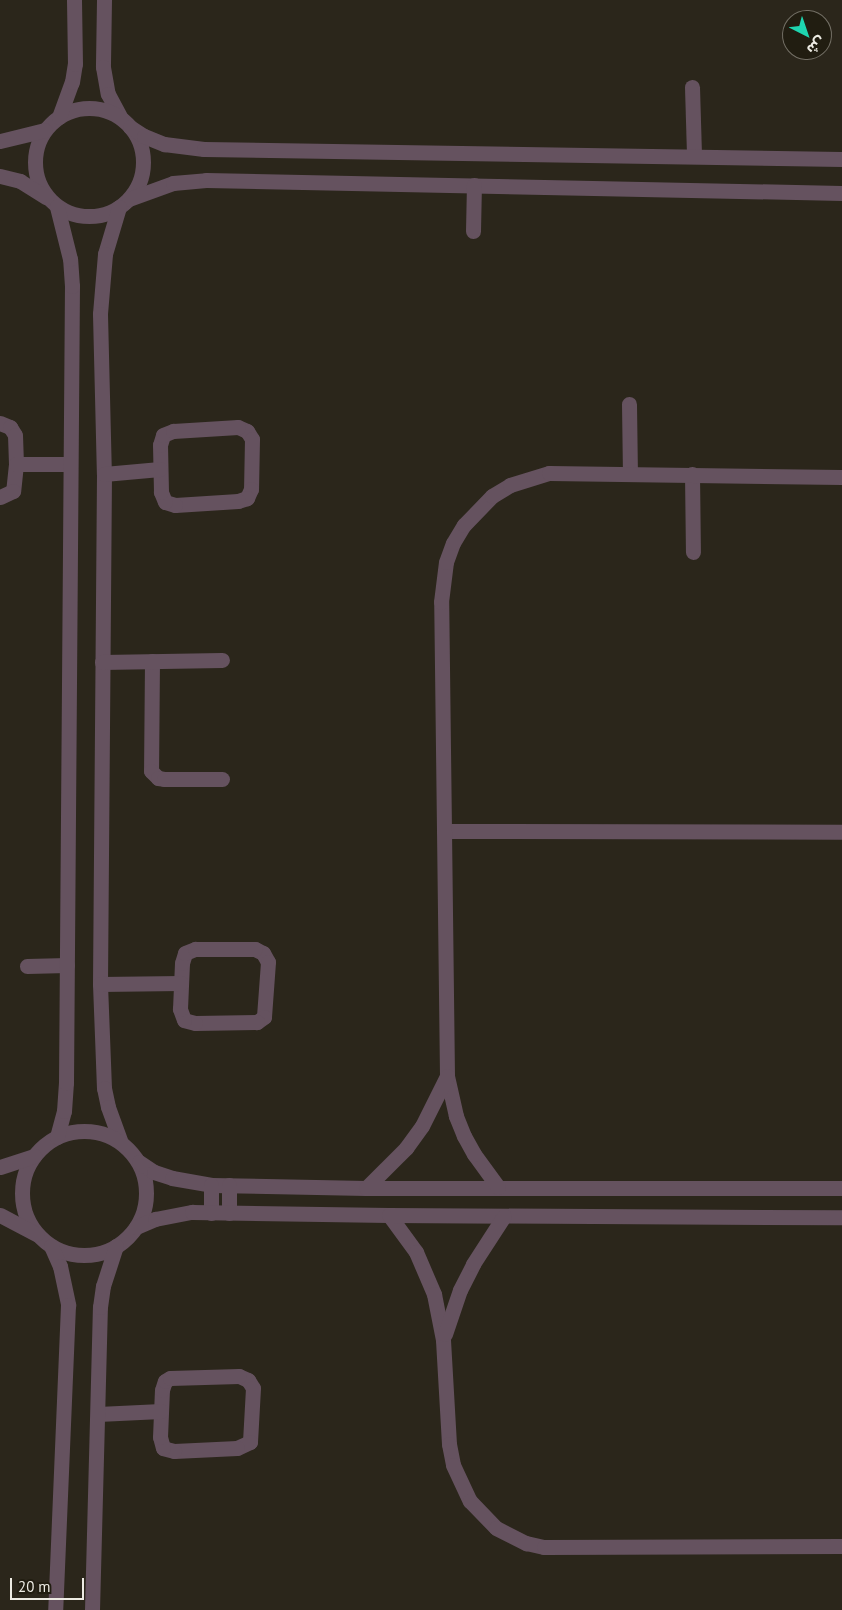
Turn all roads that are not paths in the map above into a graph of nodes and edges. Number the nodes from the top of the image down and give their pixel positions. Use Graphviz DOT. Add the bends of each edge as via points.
graph roads {
  1 [pos="74,0"];
  2 [pos="104,0"];
  3 [pos="692,88"];
  4 [pos="59,117"];
  5 [pos="126,122"];
  6 [pos="44,130"];
  7 [pos="0,141"];
  8 [pos="694,156"];
  9 [pos="842,159"];
  10 [pos="0,176"];
  11 [pos="474,185"];
  12 [pos="842,193"];
  13 [pos="52,202"];
  14 [pos="124,203"];
  15 [pos="473,231"];
  16 [pos="629,404"];
  17 [pos="0,423"];
  18 [pos="16,464"];
  19 [pos="70,464"];
  20 [pos="160,469"];
  21 [pos="630,473"];
  22 [pos="104,474"];
  23 [pos="692,474"];
  24 [pos="842,477"];
  25 [pos="0,497"];
  26 [pos="692,552"];
  27 [pos="222,660"];
  28 [pos="152,661"];
  29 [pos="102,662"];
  30 [pos="222,779"];
  31 [pos="444,831"];
  32 [pos="842,832"];
  33 [pos="67,965"];
  34 [pos="27,966"];
  35 [pos="181,983"];
  36 [pos="100,984"];
  37 [pos="447,1076"];
  38 [pos="57,1137"];
  39 [pos="120,1142"];
  40 [pos="34,1156"];
  41 [pos="139,1162"];
  42 [pos="0,1167"];
  43 [pos="211,1185"];
  44 [pos="229,1185"];
  45 [pos="366,1188"];
  46 [pos="498,1188"];
  47 [pos="842,1188"];
  48 [pos="211,1213"];
  49 [pos="229,1213"];
  50 [pos="0,1215"];
  51 [pos="389,1215"];
  52 [pos="504,1216"];
  53 [pos="842,1216"];
  54 [pos="136,1227"];
  55 [pos="46,1241"];
  56 [pos="116,1246"];
  57 [pos="444,1340"];
  58 [pos="161,1411"];
  59 [pos="98,1414"];
  60 [pos="842,1546"];
  61 [pos="55,1610"];
  62 [pos="92,1610"];
  1 -- 4 [label="street" via="74,73"];
  2 -- 5 [label="street" via="104,74 108,94"];
  3 -- 8 [label="street"];
  4 -- 5 [label="street" via="90,108 109,112"];
  4 -- 6 [label="street"];
  5 -- 8 [label="street" via="144,136 184,148"];
  5 -- 14 [label="street" via="142,150 143,163 142,176"];
  6 -- 7 [label="street"];
  6 -- 13 [label="street" via="36,148 35,161 40,187"];
  8 -- 9 [label="street"];
  10 -- 13 [label="street" via="20,181"];
  11 -- 12 [label="street"];
  11 -- 14 [label="street" via="206,180 173,183"];
  11 -- 15 [label="street"];
  13 -- 14 [label="street" via="69,213 95,216"];
  13 -- 19 [label="street" via="70,259 72,286"];
  14 -- 22 [label="street" via="105,254 100,284"];
  16 -- 21 [label="street"];
  17 -- 18 [label="street" via="10,427 15,435"];
  18 -- 19 [label="street"];
  18 -- 25 [label="street" via="13,491"];
  19 -- 33 [label="street"];
  20 -- 20 [label="street" via="161,497 170,505 243,500 251,489 252,440 247,431 238,427 168,432 161,440"];
  20 -- 22 [label="street"];
  21 -- 23 [label="street"];
  21 -- 31 [label="street" via="549,473 510,485 477,509 453,542 446,562 441,602"];
  22 -- 29 [label="street"];
  23 -- 24 [label="street"];
  23 -- 26 [label="street"];
  27 -- 28 [label="street"];
  28 -- 29 [label="street"];
  28 -- 30 [label="street" via="151,771 164,779"];
  29 -- 36 [label="street"];
  31 -- 32 [label="street"];
  31 -- 37 [label="street"];
  33 -- 34 [label="street"];
  33 -- 38 [label="street" via="66,1097"];
  35 -- 35 [label="street" via="181,1014 189,1023 257,1022 266,1013 268,962 260,950 190,950 183,958"];
  35 -- 36 [label="street"];
  36 -- 39 [label="street" via="104,1088"];
  37 -- 45 [label="street" via="422,1126 406,1148"];
  37 -- 46 [label="street" via="454,1110 464,1136"];
  38 -- 39 [label="street" via="70,1132 96,1132"];
  38 -- 40 [label="street"];
  39 -- 41 [label="street"];
  40 -- 42 [label="street"];
  40 -- 55 [label="street" via="23,1183 22,1197 25,1212"];
  41 -- 43 [label="street" via="172,1178"];
  41 -- 54 [label="street" via="146,1202"];
  43 -- 44 [label="street"];
  43 -- 48 [label="street"];
  44 -- 45 [label="street"];
  44 -- 49 [label="street"];
  45 -- 46 [label="street"];
  46 -- 47 [label="street"];
  48 -- 49 [label="street"];
  48 -- 54 [label="street" via="176,1214"];
  49 -- 51 [label="street"];
  50 -- 55 [label="street"];
  51 -- 52 [label="street"];
  51 -- 57 [label="street" via="404,1233 426,1272"];
  52 -- 53 [label="street"];
  52 -- 57 [label="street" via="473,1264 454,1306"];
  54 -- 56 [label="street"];
  55 -- 56 [label="street" via="64,1252 90,1254"];
  55 -- 61 [label="street" via="60,1266 68,1305"];
  56 -- 59 [label="street" via="100,1307"];
  57 -- 60 [label="street" via="449,1444 453,1464 470,1501 484,1517 510,1536 544,1547"];
  58 -- 58 [label="street" via="160,1442 168,1450 242,1447 250,1442 251,1437 253,1388 248,1380 239,1376 170,1378 162,1385"];
  58 -- 59 [label="street"];
  59 -- 62 [label="street"];
}
